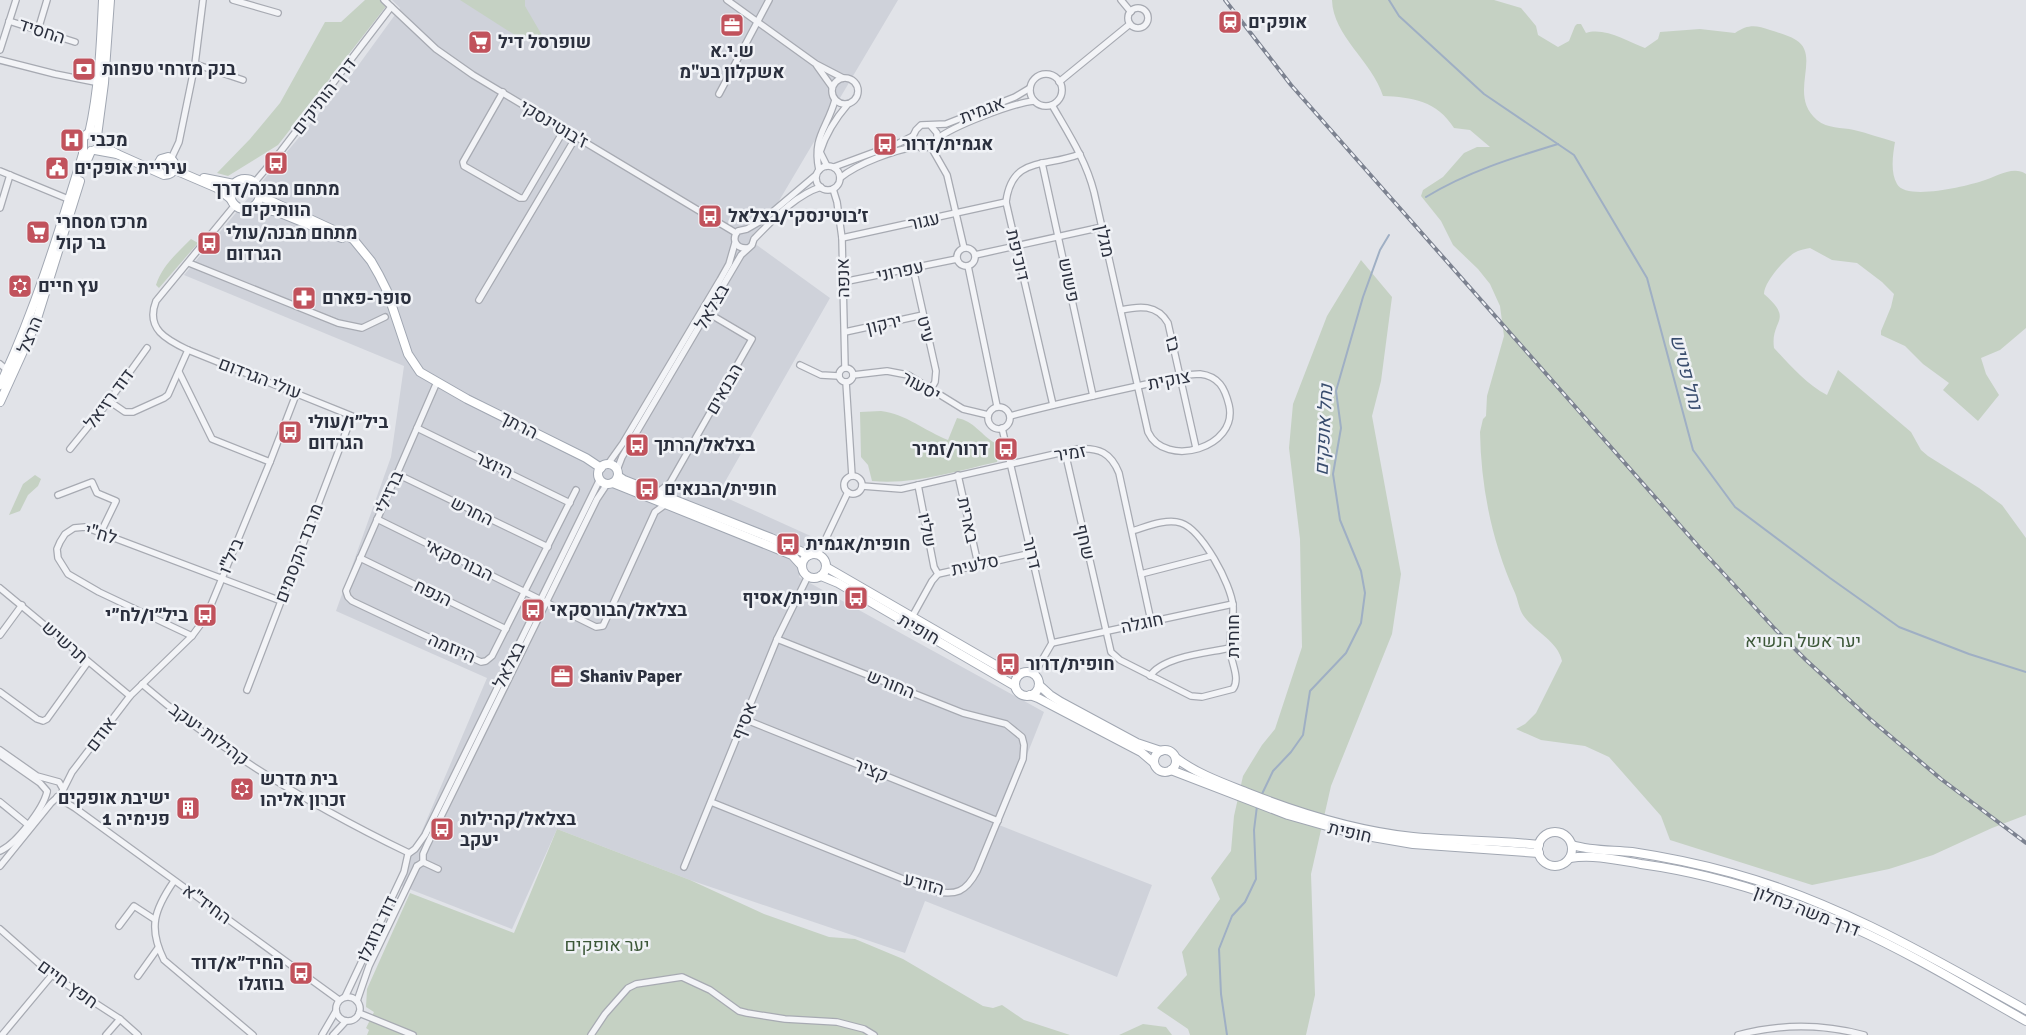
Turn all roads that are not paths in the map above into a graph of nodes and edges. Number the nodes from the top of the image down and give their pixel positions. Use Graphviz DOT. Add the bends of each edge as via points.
graph roads {
  1 [pos="16,0"];
  2 [pos="47,0"];
  3 [pos="103,0"];
  4 [pos="110,0"];
  5 [pos="203,0"];
  6 [pos="233,0"];
  7 [pos="384,0"];
  8 [pos="727,0"];
  9 [pos="769,0"];
  10 [pos="1121,0"];
  11 [pos="391,7"];
  12 [pos="1131,12"];
  13 [pos="278,13"];
  14 [pos="9,20"];
  15 [pos="756,22"];
  16 [pos="1130,24"];
  17 [pos="38,30"];
  18 [pos="75,42"];
  19 [pos="0,50"];
  20 [pos="0,60"];
  21 [pos="195,64"];
  22 [pos="816,64"];
  23 [pos="843,78"];
  24 [pos="242,80"];
  25 [pos="1059,82"];
  26 [pos="100,83"];
  27 [pos="832,87"];
  28 [pos="1030,88"];
  29 [pos="503,92"];
  30 [pos="718,94"];
  31 [pos="835,100"];
  32 [pos="1034,101"];
  33 [pos="848,104"];
  34 [pos="1052,105"];
  35 [pos="931,126"];
  36 [pos="564,130"];
  37 [pos="914,136"];
  38 [pos="95,137"];
  39 [pos="576,137"];
  40 [pos="937,139"];
  41 [pos="918,146"];
  42 [pos="931,147"];
  43 [pos="90,150"];
  44 [pos="117,154"];
  45 [pos="1080,154"];
  46 [pos="171,159"];
  47 [pos="1042,164"];
  48 [pos="827,166"];
  49 [pos="158,167"];
  50 [pos="834,167"];
  51 [pos="174,170"];
  52 [pos="0,171"];
  53 [pos="818,173"];
  54 [pos="187,174"];
  55 [pos="10,175"];
  56 [pos="840,178"];
  57 [pos="254,183"];
  58 [pos="234,184"];
  59 [pos="821,188"];
  60 [pos="833,189"];
  61 [pos="260,196"];
  62 [pos="72,201"];
  63 [pos="233,202"];
  64 [pos="1006,202"];
  65 [pos="253,207"];
  66 [pos="0,208"];
  67 [pos="956,214"];
  68 [pos="1102,227"];
  69 [pos="747,229"];
  70 [pos="736,233"];
  71 [pos="1059,236"];
  72 [pos="842,238"];
  73 [pos="754,239"];
  74 [pos="735,243"];
  75 [pos="1017,245"];
  76 [pos="747,248"];
  77 [pos="964,248"];
  78 [pos="363,250"];
  79 [pos="975,255"];
  80 [pos="957,259"];
  81 [pos="189,263"];
  82 [pos="968,266"];
  83 [pos="913,268"];
  84 [pos="843,282"];
  85 [pos="479,300"];
  86 [pos="1120,310"];
  87 [pos="708,313"];
  88 [pos="923,315"];
  89 [pos="386,317"];
  90 [pos="845,332"];
  91 [pos="147,348"];
  92 [pos="188,350"];
  93 [pos="0,364"];
  94 [pos="800,365"];
  95 [pos="845,368"];
  96 [pos="7,370"];
  97 [pos="179,372"];
  98 [pos="852,375"];
  99 [pos="838,376"];
  100 [pos="1179,377"];
  101 [pos="437,382"];
  102 [pos="846,382"];
  103 [pos="0,385"];
  104 [pos="1138,386"];
  105 [pos="931,389"];
  106 [pos="297,392"];
  107 [pos="1093,396"];
  108 [pos="109,401"];
  109 [pos="0,402"];
  110 [pos="1053,405"];
  111 [pos="997,406"];
  112 [pos="988,415"];
  113 [pos="352,416"];
  114 [pos="1010,416"];
  115 [pos="417,428"];
  116 [pos="1002,428"];
  117 [pos="1196,448"];
  118 [pos="70,449"];
  119 [pos="1065,452"];
  120 [pos="270,462"];
  121 [pos="1012,464"];
  122 [pos="604,466"];
  123 [pos="397,474"];
  124 [pos="958,475"];
  125 [pos="852,476"];
  126 [pos="611,478"];
  127 [pos="670,483"];
  128 [pos="918,485"];
  129 [pos="862,486"];
  130 [pos="576,490"];
  131 [pos="848,492"];
  132 [pos="58,495"];
  133 [pos="655,496"];
  134 [pos="675,500"];
  135 [pos="570,503"];
  136 [pos="666,504"];
  137 [pos="655,512"];
  138 [pos="377,519"];
  139 [pos="1132,531"];
  140 [pos="101,532"];
  141 [pos="548,547"];
  142 [pos="1032,553"];
  143 [pos="809,555"];
  144 [pos="818,555"];
  145 [pos="1210,556"];
  146 [pos="360,558"];
  147 [pos="978,564"];
  148 [pos="802,566"];
  149 [pos="826,568"];
  150 [pos="938,574"];
  151 [pos="1141,574"];
  152 [pos="808,576"];
  153 [pos="822,576"];
  154 [pos="221,580"];
  155 [pos="0,588"];
  156 [pos="525,592"];
  157 [pos="352,601"];
  158 [pos="281,602"];
  159 [pos="543,602"];
  160 [pos="1232,604"];
  161 [pos="22,605"];
  162 [pos="912,617"];
  163 [pos="1151,621"];
  164 [pos="506,629"];
  165 [pos="1105,631"];
  166 [pos="0,635"];
  167 [pos="192,636"];
  168 [pos="777,639"];
  169 [pos="1052,643"];
  170 [pos="1230,648"];
  171 [pos="88,662"];
  172 [pos="1020,674"];
  173 [pos="1034,674"];
  174 [pos="1150,676"];
  175 [pos="142,684"];
  176 [pos="1039,685"];
  177 [pos="1015,686"];
  178 [pos="247,690"];
  179 [pos="0,692"];
  180 [pos="1030,695"];
  181 [pos="130,696"];
  182 [pos="744,719"];
  183 [pos="1006,724"];
  184 [pos="0,750"];
  185 [pos="1161,751"];
  186 [pos="0,755"];
  187 [pos="1176,758"];
  188 [pos="1154,762"];
  189 [pos="1171,770"];
  190 [pos="72,772"];
  191 [pos="55,781"];
  192 [pos="63,790"];
  193 [pos="47,792"];
  194 [pos="1238,793"];
  195 [pos="56,797"];
  196 [pos="0,802"];
  197 [pos="710,802"];
  198 [pos="75,808"];
  199 [pos="998,821"];
  200 [pos="28,824"];
  201 [pos="1572,845"];
  202 [pos="1539,849"];
  203 [pos="415,850"];
  204 [pos="0,852"];
  205 [pos="409,853"];
  206 [pos="423,854"];
  207 [pos="1570,858"];
  208 [pos="408,861"];
  209 [pos="424,862"];
  210 [pos="1,863"];
  211 [pos="417,866"];
  212 [pos="684,867"];
  213 [pos="438,869"];
  214 [pos="174,881"];
  215 [pos="154,918"];
  216 [pos="119,926"];
  217 [pos="0,929"];
  218 [pos="158,948"];
  219 [pos="52,975"];
  220 [pos="138,976"];
  221 [pos="345,997"];
  222 [pos="339,1000"];
  223 [pos="357,1001"];
  224 [pos="2026,1010"];
  225 [pos="336,1011"];
  226 [pos="359,1013"];
  227 [pos="120,1019"];
  228 [pos="346,1021"];
  229 [pos="2026,1021"];
  230 [pos="2,1035"];
  231 [pos="106,1035"];
  232 [pos="138,1035"];
  233 [pos="252,1035"];
  234 [pos="322,1035"];
  235 [pos="333,1035"];
  236 [pos="413,1035"];
  237 [pos="591,1035"];
  238 [pos="874,1035"];
  239 [pos="1738,1035"];
  240 [pos="1864,1035"];
  1 -- 14 [label="street"];
  2 -- 17 [label="street"];
  3 -- 26 [label="main road"];
  4 -- 26 [label="main road"];
  5 -- 21 [label="street"];
  6 -- 13 [label="street"];
  7 -- 11 [label="street, ז'בוטינסקי"];
  8 -- 15 [label="street"];
  9 -- 15 [label="street"];
  10 -- 12 [label="street"];
  11 -- 29 [label="street, ז'בוטינסקי" via="436,49"];
  11 -- 57 [label="street, דרך הותיקים"];
  12 -- 16 [label="street"];
  12 -- 16 [label="street" via="1141,9 1148,18 1144,27 1136,28"];
  14 -- 17 [label="street, החסיד"];
  14 -- 19 [label="street"];
  15 -- 22 [label="street"];
  15 -- 30 [label="street"];
  16 -- 25 [label="street"];
  17 -- 18 [label="street, החסיד"];
  20 -- 26 [label="street"];
  21 -- 24 [label="street"];
  21 -- 46 [label="street" via="179,142"];
  22 -- 23 [label="street"];
  22 -- 27 [label="street"];
  23 -- 27 [label="street"];
  23 -- 33 [label="street" via="853,80 858,87 855,99"];
  25 -- 28 [label="street" via="1051,76 1041,75"];
  25 -- 34 [label="street" via="1061,95"];
  26 -- 38 [label="main road"];
  27 -- 31 [label="street"];
  28 -- 32 [label="street"];
  28 -- 35 [label="street, אגמית" via="1016,97 946,124"];
  29 -- 36 [label="street, ז'בוטינסקי"];
  29 -- 36 [label="street" via="463,162 464,166 524,198"];
  31 -- 33 [label="street"];
  31 -- 53 [label="street" via="818,138"];
  32 -- 34 [label="street"];
  32 -- 40 [label="street, אגמית" via="1001,110 950,130"];
  33 -- 48 [label="street" via="836,118 820,152"];
  34 -- 45 [label="street, מגלן"];
  35 -- 37 [label="street" via="921,126"];
  35 -- 40 [label="street" via="937,133"];
  36 -- 39 [label="street, ז'בוטינסקי"];
  37 -- 41 [label="street"];
  37 -- 50 [label="street"];
  38 -- 43 [label="main road" via="99,145"];
  38 -- 43 [label="main road" via="82,139"];
  38 -- 44 [label="main road"];
  39 -- 70 [label="street, ז'בוטינסקי"];
  39 -- 85 [label="street"];
  40 -- 42 [label="street"];
  41 -- 42 [label="street"];
  41 -- 56 [label="street" via="854,168"];
  42 -- 67 [label="street" via="947,174"];
  43 -- 44 [label="main road"];
  43 -- 62 [label="main road, הרצל"];
  44 -- 49 [label="main road"];
  45 -- 47 [label="street"];
  45 -- 68 [label="street, מגלן" via="1090,177"];
  46 -- 49 [label="main road" via="164,157"];
  46 -- 51 [label="main road"];
  47 -- 64 [label="street" via="1016,174 1007,189"];
  47 -- 71 [label="street, פשוש"];
  48 -- 50 [label="street"];
  48 -- 53 [label="street"];
  49 -- 51 [label="main road" via="163,175"];
  50 -- 56 [label="street"];
  51 -- 54 [label="main road"];
  52 -- 55 [label="street"];
  53 -- 59 [label="street" via="816,181"];
  53 -- 69 [label="street" via="764,219"];
  54 -- 58 [label="main road"];
  54 -- 63 [label="main road" via="217,188"];
  55 -- 62 [label="street"];
  55 -- 66 [label="street"];
  56 -- 60 [label="street"];
  57 -- 58 [label="main road" via="242,180"];
  57 -- 61 [label="main road" via="260,190"];
  58 -- 63 [label="main road" via="231,189"];
  59 -- 60 [label="street"];
  59 -- 73 [label="street" via="798,199"];
  60 -- 72 [label="street, אנפה"];
  61 -- 65 [label="main road"];
  61 -- 78 [label="main road" via="347,235"];
  62 -- 96 [label="main road, הרצל" via="28,323"];
  62 -- 109 [label="main road, הרצל" via="35,325"];
  63 -- 65 [label="main road" via="243,209"];
  63 -- 81 [label="street"];
  64 -- 67 [label="street, עגור"];
  64 -- 75 [label="street, דוכיפת"];
  65 -- 78 [label="main road" via="278,212"];
  67 -- 72 [label="street, עגור"];
  67 -- 77 [label="street"];
  68 -- 71 [label="street"];
  68 -- 86 [label="street, מגלן"];
  69 -- 70 [label="street"];
  69 -- 73 [label="street"];
  70 -- 74 [label="street"];
  71 -- 75 [label="street"];
  71 -- 107 [label="street, פשוש"];
  72 -- 84 [label="street, אנפה"];
  73 -- 76 [label="street"];
  74 -- 76 [label="street"];
  74 -- 122 [label="street, בצלאל" via="720,280 623,444"];
  75 -- 79 [label="street"];
  75 -- 110 [label="street, דוכיפת"];
  76 -- 87 [label="street, בצלאל"];
  77 -- 79 [label="street" via="972,250"];
  77 -- 80 [label="street" via="959,251"];
  78 -- 101 [label="main road, הרתך" via="386,291 410,360 420,372"];
  79 -- 82 [label="street" via="973,263"];
  80 -- 82 [label="street" via="961,265"];
  80 -- 83 [label="street, עפרוני"];
  81 -- 89 [label="street" via="338,323 362,328"];
  81 -- 92 [label="street, עולי הגרדום" via="156,301 153,309 158,330 168,340"];
  82 -- 111 [label="street"];
  83 -- 84 [label="street, עפרוני"];
  83 -- 88 [label="street, עיט"];
  84 -- 90 [label="street, אנפה"];
  86 -- 100 [label="street, בז" via="1148,307 1165,317"];
  86 -- 104 [label="street, מגלן"];
  87 -- 126 [label="street, בצלאל"];
  87 -- 127 [label="street, הבנאים" via="752,339"];
  88 -- 90 [label="street, ירקון"];
  88 -- 105 [label="street, עיט" via="936,371"];
  90 -- 95 [label="street, אנפה"];
  91 -- 108 [label="street, דוד רזיאל"];
  92 -- 97 [label="street"];
  92 -- 106 [label="street, עולי הגרדום"];
  93 -- 96 [label="street"];
  94 -- 99 [label="street" via="821,375"];
  95 -- 98 [label="street"];
  95 -- 99 [label="street"];
  96 -- 103 [label="main road, הרצל"];
  97 -- 108 [label="street" via="168,395 132,412 125,412"];
  97 -- 120 [label="street" via="212,439"];
  98 -- 102 [label="street"];
  98 -- 105 [label="street, יסעור" via="873,371 898,372"];
  99 -- 102 [label="street"];
  100 -- 104 [label="street, צוקית"];
  100 -- 117 [label="street, בז"];
  100 -- 117 [label="street, צוקית" via="1198,374 1214,379 1225,392 1230,410 1228,424 1219,439"];
  101 -- 115 [label="street, ברזילי"];
  101 -- 122 [label="main road, הרתך"];
  102 -- 125 [label="street"];
  104 -- 107 [label="street"];
  104 -- 117 [label="street, צוקית" via="1148,432 1156,443 1175,451"];
  105 -- 112 [label="street, יסעור" via="963,409"];
  106 -- 113 [label="street, עולי הגרדום"];
  106 -- 120 [label="street, ביל\"ו"];
  107 -- 110 [label="street"];
  108 -- 118 [label="street, דוד רזיאל"];
  110 -- 114 [label="street"];
  111 -- 112 [label="street"];
  111 -- 114 [label="street" via="1005,408"];
  112 -- 116 [label="street" via="991,426"];
  113 -- 158 [label="street, מרבד הקסמים"];
  114 -- 116 [label="street"];
  115 -- 123 [label="street, ברזילי"];
  115 -- 135 [label="street, היוצר"];
  116 -- 121 [label="street, דרור"];
  119 -- 121 [label="street, זמיר"];
  119 -- 139 [label="street, זמיר" via="1091,449 1103,452 1115,462"];
  119 -- 165 [label="street, שחף"];
  120 -- 154 [label="street, ביל\"ו"];
  121 -- 124 [label="street, זמיר"];
  121 -- 142 [label="street, דרור"];
  122 -- 126 [label="main road" via="599,473"];
  122 -- 126 [label="main road, הרתך" via="614,466"];
  123 -- 138 [label="street, ברזילי"];
  123 -- 141 [label="street, החרש"];
  124 -- 128 [label="street, זמיר"];
  124 -- 147 [label="street, בארית"];
  125 -- 129 [label="street" via="859,478"];
  125 -- 131 [label="street" via="845,481 844,487"];
  126 -- 133 [label="main road" via="624,480"];
  126 -- 159 [label="street, בצלאל"];
  127 -- 133 [label="street, הבנאים"];
  127 -- 134 [label="street"];
  128 -- 129 [label="street, זמיר" via="893,489"];
  128 -- 150 [label="street, שליו"];
  129 -- 131 [label="street" via="855,493"];
  130 -- 135 [label="street, היוזמה"];
  131 -- 144 [label="street"];
  132 -- 140 [label="street" via="92,482 97,493 116,501"];
  133 -- 134 [label="main road"];
  133 -- 136 [label="main road"];
  133 -- 137 [label="street"];
  134 -- 143 [label="main road"];
  135 -- 141 [label="street, היוזמה"];
  136 -- 137 [label="street"];
  136 -- 148 [label="main road" via="792,555"];
  137 -- 159 [label="street" via="603,626 596,628"];
  138 -- 146 [label="street, ברזילי"];
  138 -- 156 [label="street, הבורסקאי"];
  139 -- 145 [label="street, חוחית" via="1166,522 1181,523 1190,528"];
  139 -- 151 [label="street, זמיר"];
  140 -- 154 [label="street, לח\"י"];
  140 -- 167 [label="street, לח\"י" via="80,526 65,534 58,549 58,558 68,574"];
  141 -- 156 [label="street, היוזמה"];
  142 -- 147 [label="street, סלעית"];
  142 -- 169 [label="street, דרור"];
  143 -- 144 [label="main road"];
  143 -- 148 [label="main road"];
  144 -- 149 [label="main road"];
  145 -- 151 [label="street"];
  145 -- 160 [label="street, חוחית" via="1224,576"];
  146 -- 157 [label="street, ברזילי" via="346,591"];
  146 -- 164 [label="street, הנפח"];
  147 -- 150 [label="street, סלעית"];
  148 -- 152 [label="main road"];
  149 -- 153 [label="main road"];
  149 -- 162 [label="main road, חופית"];
  150 -- 162 [label="street, סלעית"];
  151 -- 163 [label="street, זמיר"];
  152 -- 153 [label="main road"];
  152 -- 168 [label="street, אסיף"];
  153 -- 177 [label="main road, חופית"];
  154 -- 158 [label="street, לח\"י"];
  154 -- 167 [label="street, ביל\"ו" via="206,617"];
  155 -- 161 [label="street, תרשיש"];
  156 -- 159 [label="street, הבורסקאי"];
  156 -- 164 [label="street, היוזמה"];
  157 -- 164 [label="street, היוזמה" via="481,662 492,656"];
  158 -- 178 [label="street, מרבד הקסמים"];
  159 -- 203 [label="street, בצלאל"];
  159 -- 206 [label="street, בצלאל"];
  160 -- 163 [label="street, חוגלה"];
  160 -- 170 [label="street, חוחית"];
  161 -- 166 [label="street"];
  161 -- 171 [label="street, תרשיש"];
  162 -- 172 [label="main road, חופית" via="999,667"];
  163 -- 165 [label="street, חוגלה"];
  165 -- 169 [label="street, חוגלה"];
  165 -- 174 [label="street, חוחית" via="1109,648 1115,656"];
  167 -- 175 [label="street, ביל\"ו"];
  168 -- 182 [label="street, אסיף"];
  168 -- 183 [label="street, החורש" via="963,713"];
  169 -- 173 [label="street"];
  170 -- 174 [label="street" via="1165,663"];
  170 -- 174 [label="street, חוחית" via="1236,680 1230,692 1191,696"];
  171 -- 179 [label="street" via="43,721"];
  171 -- 181 [label="street, תרשיש"];
  172 -- 173 [label="main road"];
  172 -- 177 [label="main road"];
  173 -- 176 [label="main road"];
  175 -- 181 [label="street, ביל\"ו"];
  175 -- 205 [label="street, קהילות יעקב" via="236,755 318,806"];
  176 -- 180 [label="main road"];
  176 -- 185 [label="main road" via="1061,702 1137,743"];
  177 -- 180 [label="main road" via="1022,695"];
  180 -- 188 [label="main road" via="1141,752"];
  181 -- 190 [label="street, אודם"];
  182 -- 197 [label="street, אסיף"];
  182 -- 199 [label="street, קציר"];
  183 -- 199 [label="street, הזורע" via="1022,737 1024,753"];
  184 -- 191 [label="street" via="32,773"];
  185 -- 187 [label="main road" via="1168,750"];
  185 -- 188 [label="main road"];
  186 -- 193 [label="street" via="37,780"];
  187 -- 189 [label="main road"];
  187 -- 194 [label="main road, חופית"];
  188 -- 189 [label="main road" via="1161,771"];
  189 -- 194 [label="main road, חופית"];
  190 -- 191 [label="street, אודם"];
  190 -- 192 [label="street, אודם"];
  191 -- 192 [label="street"];
  191 -- 193 [label="street" via="48,784"];
  192 -- 195 [label="street"];
  192 -- 198 [label="street, החיד\"א"];
  193 -- 195 [label="street"];
  193 -- 200 [label="street" via="44,802"];
  194 -- 202 [label="main road, חופית" via="1314,820 1411,836"];
  195 -- 198 [label="street, החיד\"א"];
  195 -- 210 [label="street"];
  196 -- 200 [label="street"];
  197 -- 199 [label="street, הזורע" via="942,893 958,891 970,884"];
  197 -- 212 [label="street, אסיף"];
  198 -- 214 [label="street, החיד\"א"];
  200 -- 204 [label="street"];
  201 -- 202 [label="main road" via="1567,837 1556,832 1545,835"];
  201 -- 207 [label="main road"];
  201 -- 224 [label="main road, דרך משה כחלון" via="1665,858 1791,892 1888,934"];
  202 -- 207 [label="main road" via="1544,862 1552,866 1563,864"];
  203 -- 205 [label="street"];
  203 -- 206 [label="street"];
  204 -- 210 [label="street"];
  205 -- 208 [label="street"];
  206 -- 209 [label="street"];
  207 -- 229 [label="main road, דרך משה כחלון" via="1592,857 1663,867 1789,901 1887,944"];
  208 -- 211 [label="street"];
  208 -- 221 [label="street, דוד בוזגלו"];
  209 -- 211 [label="street"];
  209 -- 213 [label="street"];
  211 -- 223 [label="street, דוד בוזגלו" via="369,966"];
  214 -- 215 [label="street"];
  214 -- 222 [label="street, החיד\"א"];
  215 -- 216 [label="street" via="134,906"];
  215 -- 218 [label="street"];
  217 -- 219 [label="street, חפץ חיים"];
  218 -- 220 [label="street"];
  218 -- 233 [label="street" via="164,960"];
  219 -- 227 [label="street, חפץ חיים"];
  219 -- 230 [label="street"];
  221 -- 222 [label="street"];
  221 -- 223 [label="street"];
  222 -- 225 [label="street"];
  223 -- 226 [label="street"];
  225 -- 228 [label="street"];
  225 -- 234 [label="street"];
  226 -- 228 [label="street"];
  226 -- 236 [label="street"];
  227 -- 231 [label="street"];
  227 -- 232 [label="street, חפץ חיים"];
  228 -- 235 [label="street"];
  237 -- 238 [label="street" via="628,988 682,977 747,1013 837,1022"];
  239 -- 240 [label="street" via="1803,1027"];
}
